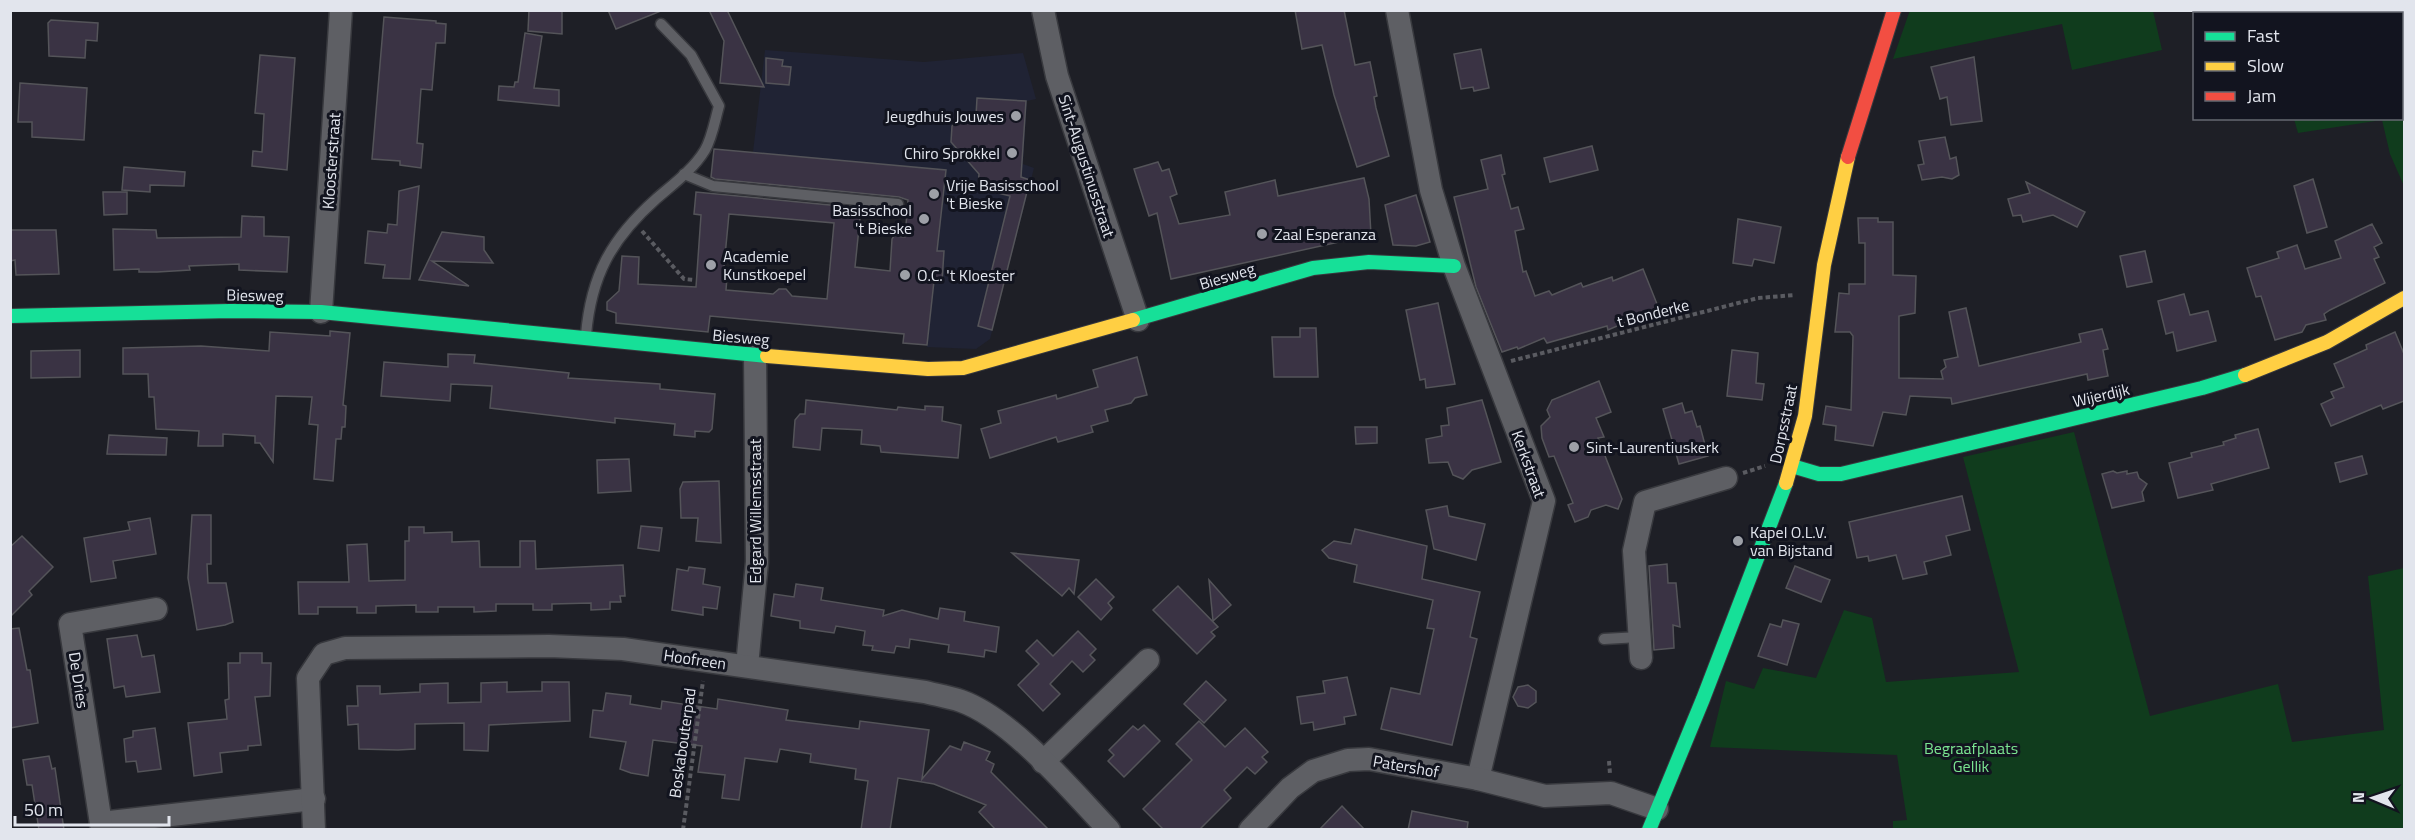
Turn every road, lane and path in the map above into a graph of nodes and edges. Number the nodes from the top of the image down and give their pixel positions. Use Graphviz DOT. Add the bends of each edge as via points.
graph roads {
  1 [pos="341,10"];
  2 [pos="1043,10"];
  3 [pos="1397,10"];
  4 [pos="1894,10"];
  5 [pos="661,24"];
  6 [pos="684,174"];
  7 [pos="898,204"];
  8 [pos="634,222"];
  9 [pos="1454,266"];
  10 [pos="694,280"];
  11 [pos="1820,293"];
  12 [pos="2404,298"];
  13 [pos="321,312"];
  14 [pos="10,316"];
  15 [pos="1138,320"];
  16 [pos="585,338"];
  17 [pos="755,355"];
  18 [pos="1493,366"];
  19 [pos="1773,464"];
  20 [pos="1792,466"];
  21 [pos="1726,478"];
  22 [pos="156,609"];
  23 [pos="1604,639"];
  24 [pos="1640,647"];
  25 [pos="706,660"];
  26 [pos="1148,660"];
  27 [pos="747,666"];
  28 [pos="1043,762"];
  29 [pos="1478,779"];
  30 [pos="314,799"];
  31 [pos="1653,819"];
  32 [pos="102,826"];
  33 [pos="314,830"];
  34 [pos="683,830"];
  35 [pos="1109,830"];
  36 [pos="1250,830"];
  1 -- 13 [label="street, Kloosterstraat"];
  2 -- 15 [label="street, Sint-Augustinusstraat" via="1057,76"];
  3 -- 9 [label="street, Kerkstraat" via="1431,190"];
  4 -- 11 [label="street, Dorpsstraat" via="1850,149"];
  5 -- 6 [label="lane" via="691,55 719,106 705,150"];
  6 -- 7 [label="lane" via="712,186"];
  6 -- 8 [label="lane"];
  8 -- 10 [label="path" via="684,279"];
  8 -- 16 [label="lane" via="610,248 589,300"];
  9 -- 15 [label="street, Biesweg" via="1369,262 1313,268"];
  9 -- 18 [label="street, Kerkstraat"];
  11 -- 18 [label="path, t Bonderke" via="1758,298"];
  11 -- 20 [label="street, Dorpsstraat" via="1805,416"];
  12 -- 20 [label="street, Wijerdijk" via="2327,342 2202,388 1841,474 1819,474"];
  13 -- 14 [label="street, Biesweg"];
  13 -- 16 [label="street, Biesweg"];
  15 -- 17 [label="street, Biesweg" via="963,368 928,369"];
  16 -- 17 [label="street, Biesweg"];
  17 -- 27 [label="street, Edgard Willemsstraat" via="757,562"];
  18 -- 29 [label="street, Kerkstraat" via="1544,501"];
  19 -- 21 [label="path"];
  20 -- 31 [label="street, Dorpsstraat"];
  21 -- 24 [label="street" via="1645,502 1634,551"];
  22 -- 32 [label="street, De Dries" via="70,624"];
  23 -- 24 [label="lane"];
  25 -- 27 [label="street, Hoofreen"];
  25 -- 30 [label="street, Hoofreen" via="623,649 549,646 345,648 324,654 308,678"];
  25 -- 34 [label="path, Boskabouterpad"];
  26 -- 28 [label="street"];
  27 -- 28 [label="street, Hoofreen" via="962,701 996,720"];
  28 -- 35 [label="street, Hoofreen"];
  29 -- 31 [label="street" via="1545,796 1611,793"];
  29 -- 36 [label="street, Patershof" via="1370,759 1348,760 1313,771 1290,788"];
  30 -- 32 [label="street, De Dries"];
  30 -- 33 [label="street"];
}
